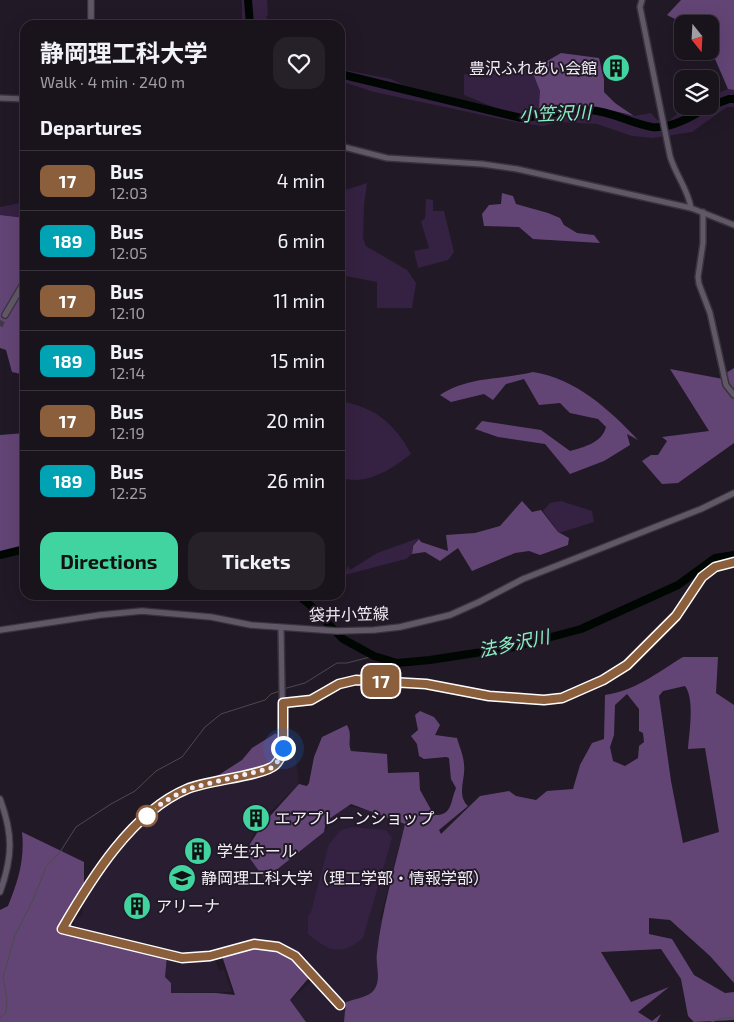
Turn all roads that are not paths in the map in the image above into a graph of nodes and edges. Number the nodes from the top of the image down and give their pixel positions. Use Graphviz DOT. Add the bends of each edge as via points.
graph roads {
  1 [pos="91,0"];
  2 [pos="642,0"];
  3 [pos="91,20"];
  4 [pos="0,98"];
  5 [pos="20,99"];
  6 [pos="345,147"];
  7 [pos="691,208"];
  8 [pos="703,212"];
  9 [pos="734,225"];
  10 [pos="20,290"];
  11 [pos="5,315"];
  12 [pos="734,395"];
  13 [pos="734,493"];
  14 [pos="734,562"];
  15 [pos="281,628"];
  16 [pos="0,630"];
  17 [pos="283,703"];
  18 [pos="0,798"];
  19 [pos="0,892"];
  20 [pos="340,1005"];
  1 -- 3 [label="main road"];
  2 -- 7 [label="street" via="640,8 672,163 688,192"];
  4 -- 5 [label="street"];
  6 -- 7 [label="street" via="387,158 517,169"];
  7 -- 8 [label="street"];
  8 -- 9 [label="street"];
  8 -- 12 [label="street" via="699,284 710,313 726,386"];
  10 -- 11 [label="main road"];
  13 -- 15 [label="main road, 袋井小笠線" via="701,510 522,579 450,615 383,629"];
  14 -- 17 [label="street" via="715,567 702,577 676,616 627,665 603,680 562,698 489,696 421,683 356,680 339,684 311,700"];
  15 -- 16 [label="main road, 袋井小笠線" via="142,611"];
  15 -- 17 [label="street"];
  17 -- 20 [label="street" via="283,748 275,764 265,771 196,786 162,803 111,852 62,929 182,958 210,956 254,944 278,947 295,956"];
  18 -- 19 [label="main road" via="11,839 8,869"];
}
